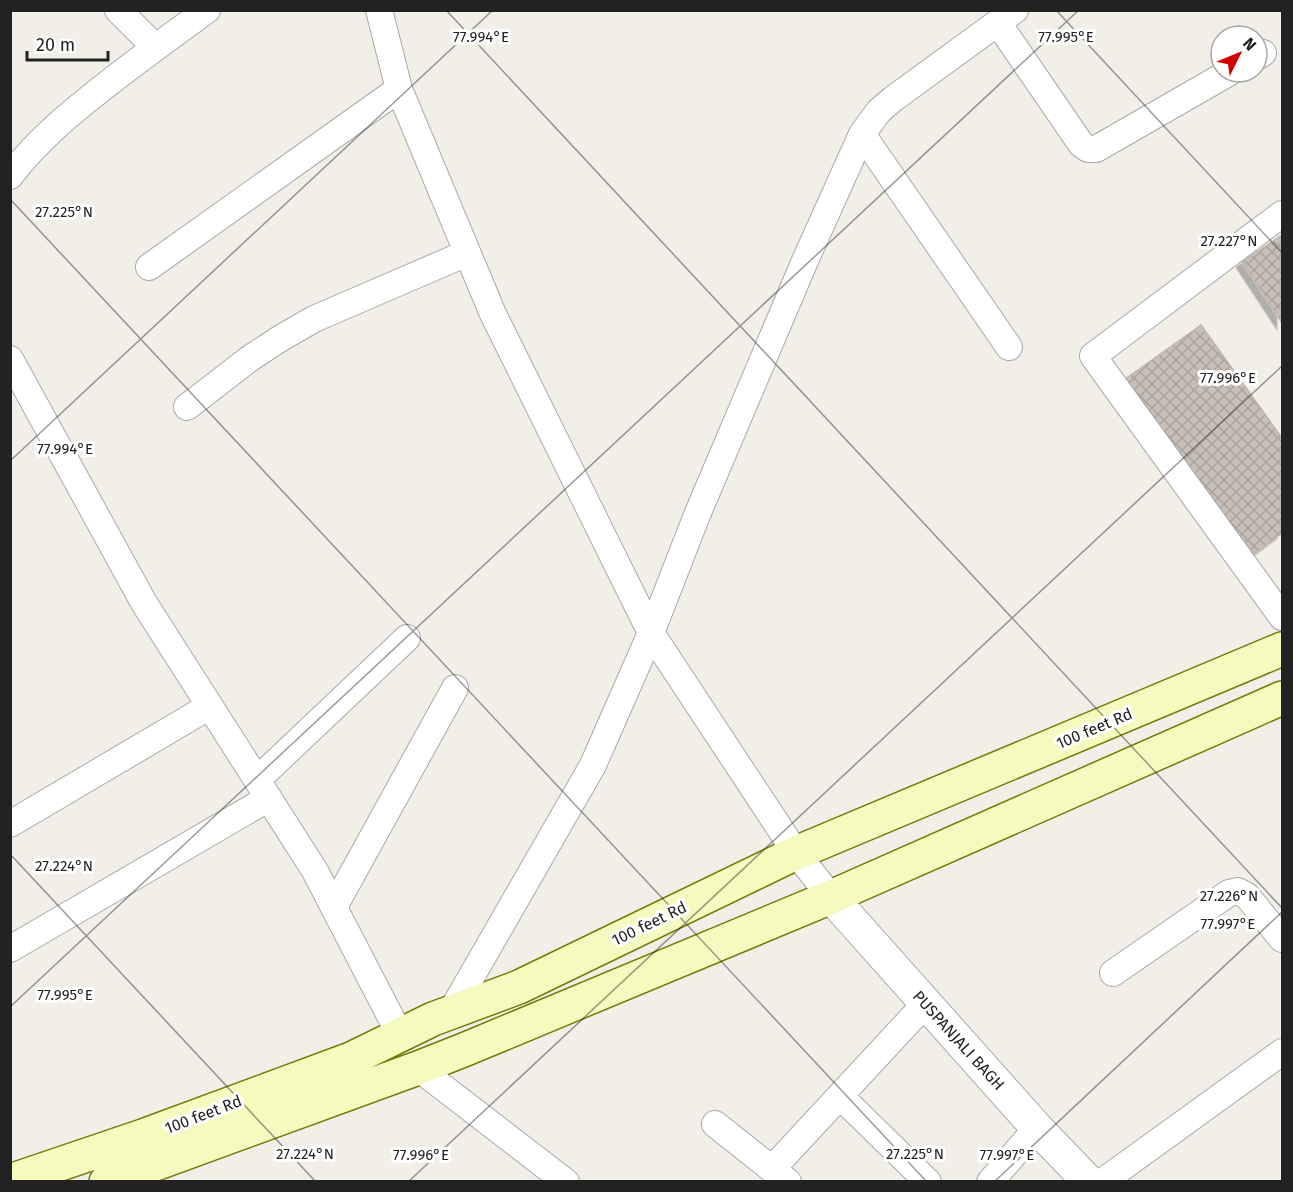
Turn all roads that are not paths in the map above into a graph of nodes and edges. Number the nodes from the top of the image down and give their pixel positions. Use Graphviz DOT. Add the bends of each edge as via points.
graph roads {
  1 [pos="118,10"];
  2 [pos="207,10"];
  3 [pos="379,10"];
  4 [pos="1006,17"];
  5 [pos="155,47"];
  6 [pos="1209,84"];
  7 [pos="399,89"];
  8 [pos="862,134"];
  9 [pos="10,176"];
  10 [pos="1282,214"];
  11 [pos="467,252"];
  12 [pos="149,267"];
  13 [pos="1009,346"];
  14 [pos="10,360"];
  15 [pos="187,407"];
  16 [pos="1282,618"];
  17 [pos="651,633"];
  18 [pos="407,638"];
  19 [pos="1282,649"];
  20 [pos="455,688"];
  21 [pos="1282,698"];
  22 [pos="210,706"];
  23 [pos="263,789"];
  24 [pos="10,824"];
  25 [pos="796,853"];
  26 [pos="831,897"];
  27 [pos="334,907"];
  28 [pos="1282,939"];
  29 [pos="10,949"];
  30 [pos="1113,974"];
  31 [pos="926,1003"];
  32 [pos="451,1012"];
  33 [pos="400,1035"];
  34 [pos="1282,1052"];
  35 [pos="418,1068"];
  36 [pos="840,1096"];
  37 [pos="715,1124"];
  38 [pos="1037,1128"];
  39 [pos="780,1175"];
  40 [pos="10,1181"];
  41 [pos="106,1182"];
  42 [pos="566,1182"];
  43 [pos="928,1182"];
  44 [pos="990,1182"];
  45 [pos="1089,1182"];
  46 [pos="1102,1182"];
  1 -- 5 [label="street"];
  2 -- 5 [label="street"];
  3 -- 7 [label="street"];
  4 -- 6 [label="street" via="1081,144 1088,149 1096,149"];
  4 -- 8 [label="street" via="893,99"];
  5 -- 9 [label="street" via="68,114"];
  7 -- 11 [label="street"];
  7 -- 12 [label="street"];
  8 -- 13 [label="street"];
  8 -- 17 [label="street" via="697,515"];
  10 -- 16 [label="street" via="1093,356"];
  11 -- 15 [label="street" via="289,333"];
  11 -- 17 [label="street" via="493,315"];
  14 -- 22 [label="street" via="144,603"];
  17 -- 25 [label="street"];
  17 -- 32 [label="street" via="593,765"];
  18 -- 23 [label="street"];
  19 -- 25 [label="main road, 100 feet Rd"];
  20 -- 27 [label="street"];
  21 -- 26 [label="main road"];
  22 -- 23 [label="street"];
  22 -- 24 [label="street"];
  23 -- 27 [label="street"];
  23 -- 29 [label="street"];
  25 -- 26 [label="street"];
  25 -- 32 [label="main road, 100 feet Rd" via="519,987"];
  26 -- 31 [label="street, PUSPANJALI BAGH"];
  26 -- 35 [label="main road"];
  27 -- 33 [label="street"];
  28 -- 30 [label="street" via="1247,896 1238,891 1229,893"];
  31 -- 36 [label="street"];
  31 -- 38 [label="street, PUSPANJALI BAGH"];
  32 -- 33 [label="main road, 100 feet Rd"];
  33 -- 40 [label="main road, 100 feet Rd" via="351,1059 143,1137"];
  34 -- 46 [label="street"];
  35 -- 41 [label="main road"];
  35 -- 42 [label="street"];
  36 -- 39 [label="street"];
  36 -- 43 [label="street"];
  37 -- 39 [label="street"];
  38 -- 44 [label="street"];
  38 -- 45 [label="street, PUSPANJALI BAGH"];
}
